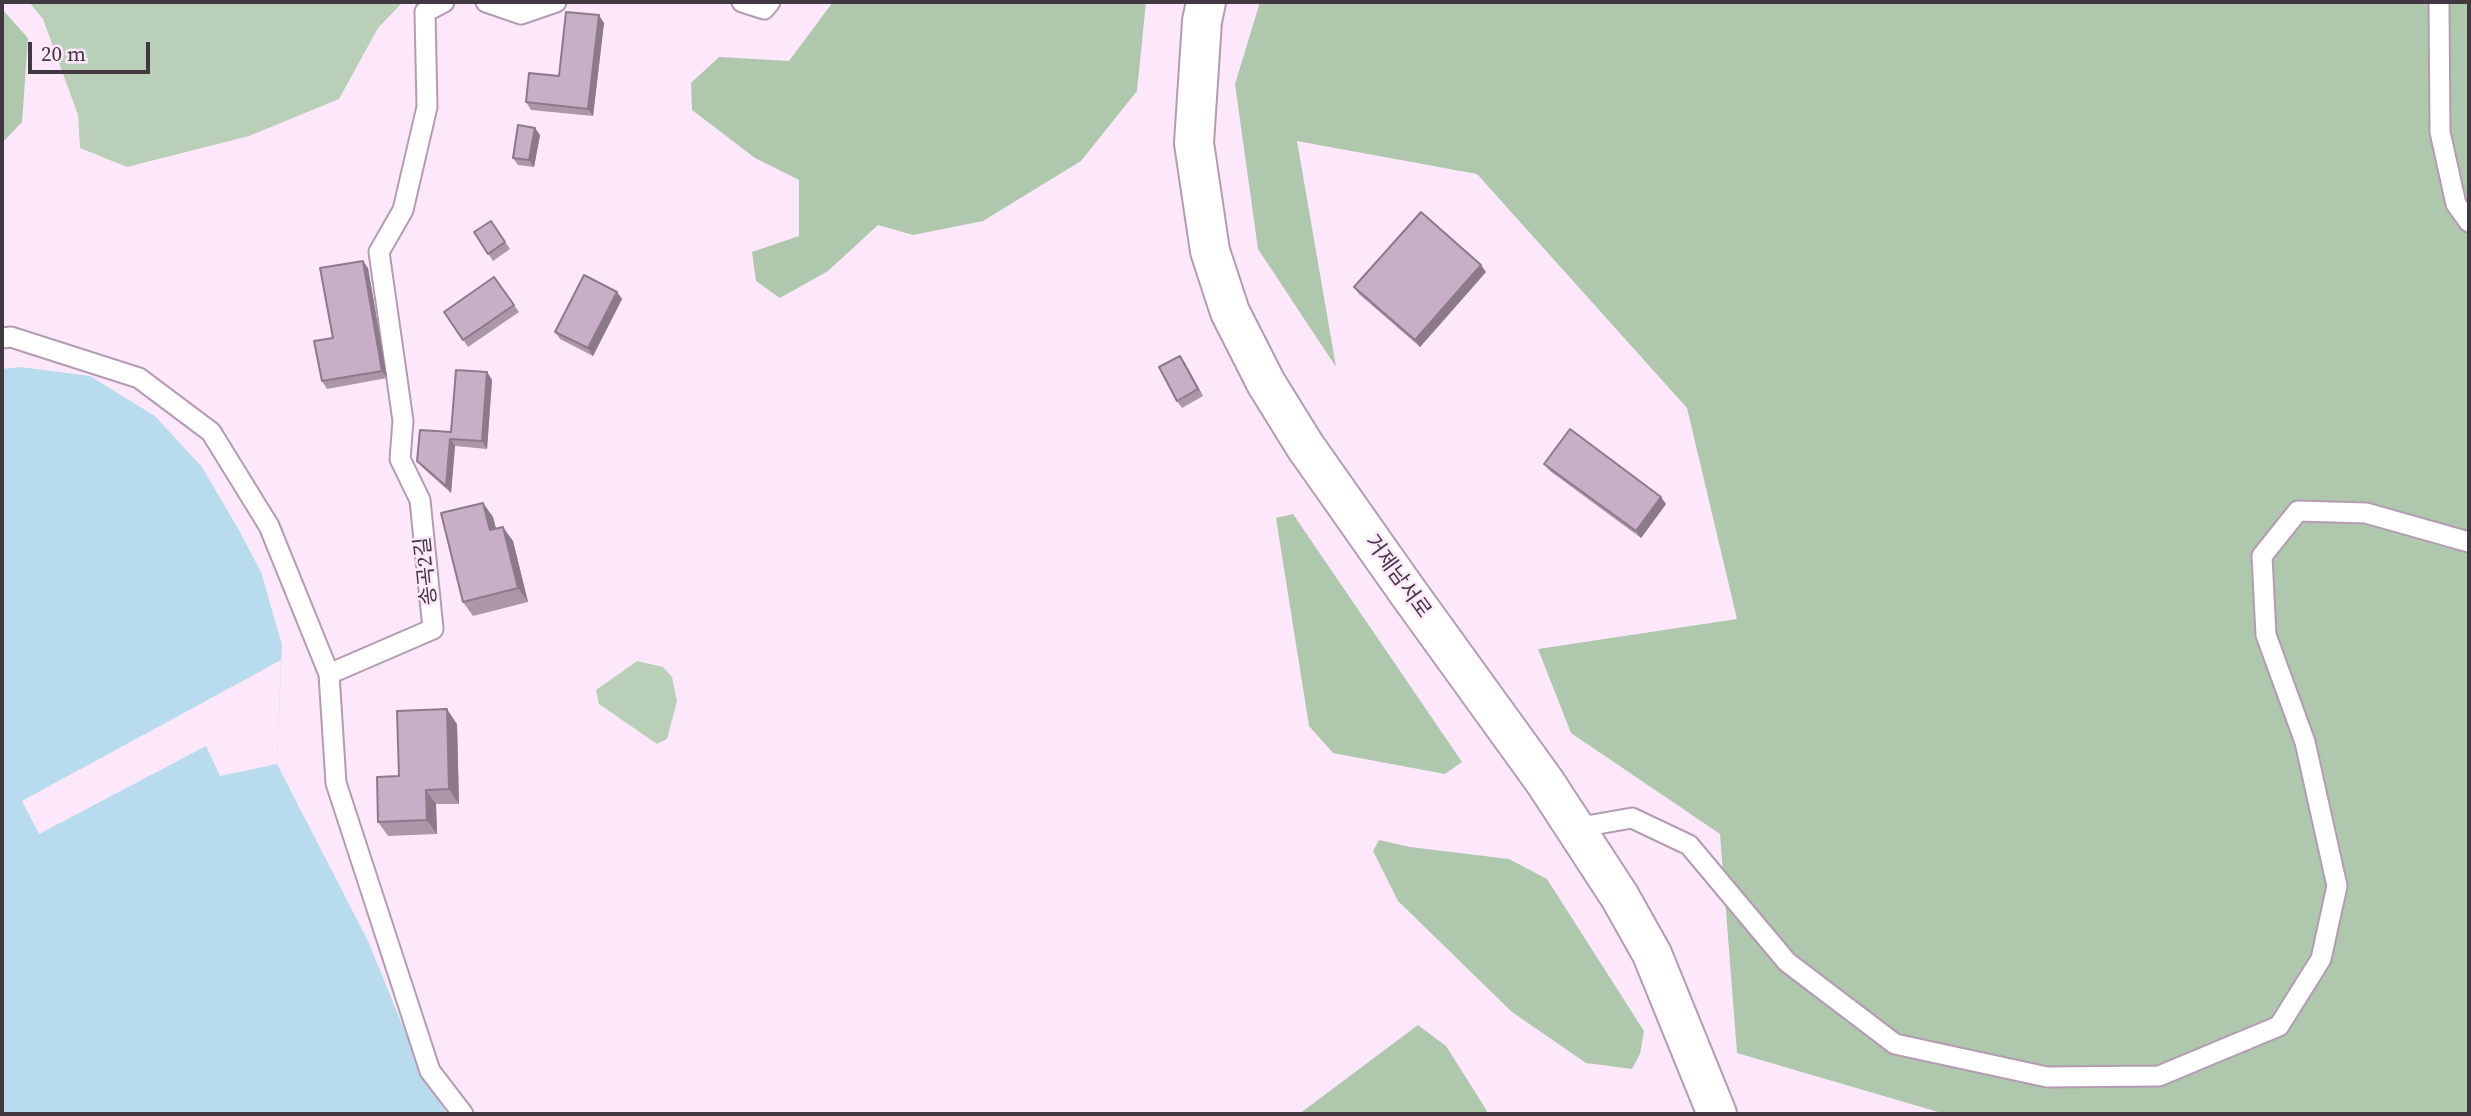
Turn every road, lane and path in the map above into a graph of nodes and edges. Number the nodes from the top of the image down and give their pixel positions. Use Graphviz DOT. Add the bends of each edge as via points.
graph roads {
  1 [pos="444,2"];
  2 [pos="486,2"];
  3 [pos="556,2"];
  4 [pos="742,2"];
  5 [pos="770,2"];
  6 [pos="1206,2"];
  7 [pos="2439,2"];
  8 [pos="2469,222"];
  9 [pos="2,338"];
  10 [pos="2469,542"];
  11 [pos="329,674"];
  12 [pos="1575,828"];
  13 [pos="463,1114"];
  14 [pos="1717,1114"];
  1 -- 11 [label="lane, 송곡2길" via="425,12 427,107 403,210 379,252 403,421 400,459 420,500 433,629"];
  2 -- 3 [label="lane" via="520,14"];
  4 -- 5 [label="lane" via="764,9"];
  6 -- 12 [label="main road, 거제남서로" via="1194,143 1210,251 1230,312 1266,383 1313,457"];
  7 -- 8 [label="lane" via="2440,132 2456,204"];
  9 -- 11 [label="lane" via="11,337 139,379 211,432 269,526"];
  10 -- 12 [label="lane" via="2366,513 2298,511 2262,555 2266,635 2305,743 2337,887 2321,959 2278,1026 2159,1076 2047,1077 1895,1044 1787,962 1689,845 1632,818"];
  11 -- 13 [label="lane" via="336,783 430,1072"];
  12 -- 14 [label="main road, 거제남서로" via="1652,954"];
}
